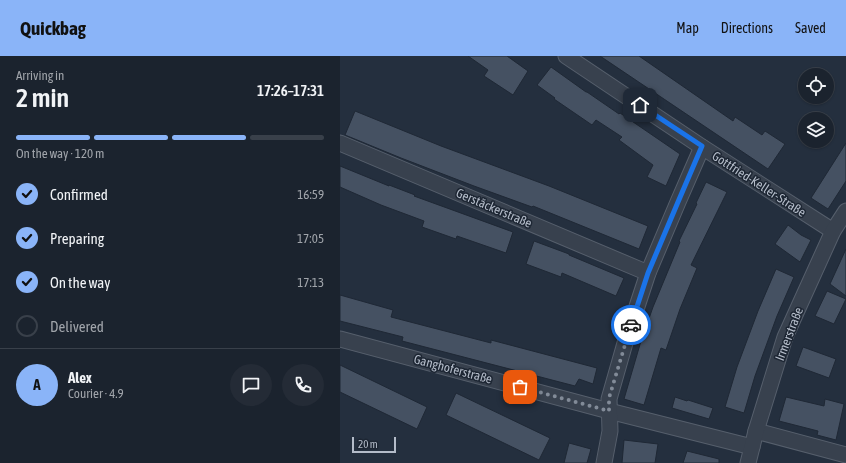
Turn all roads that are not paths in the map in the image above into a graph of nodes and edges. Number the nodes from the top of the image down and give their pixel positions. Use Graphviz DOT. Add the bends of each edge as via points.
graph roads {
  1 [pos="566,56"];
  2 [pos="340,143"];
  3 [pos="702,146"];
  4 [pos="846,211"];
  5 [pos="833,231"];
  6 [pos="648,273"];
  7 [pos="340,339"];
  8 [pos="609,411"];
  9 [pos="756,431"];
  10 [pos="752,447"];
  11 [pos="846,455"];
  12 [pos="604,463"];
  13 [pos="748,463"];
  1 -- 3 [label="street, Gottfried-Keller-Straße"];
  2 -- 6 [label="street, Gerstäckerstraße"];
  3 -- 5 [label="street, Gottfried-Keller-Straße"];
  3 -- 6 [label="street"];
  4 -- 5 [label="street, Irmerstraße"];
  5 -- 9 [label="street, Irmerstraße" via="785,337"];
  6 -- 8 [label="street" via="609,398"];
  7 -- 8 [label="street, Ganghoferstraße"];
  8 -- 10 [label="street, Ganghoferstraße"];
  8 -- 12 [label="street" via="610,431"];
  9 -- 10 [label="street, Irmerstraße"];
  9 -- 11 [label="street"];
  10 -- 13 [label="street, Irmerstraße"];
}
